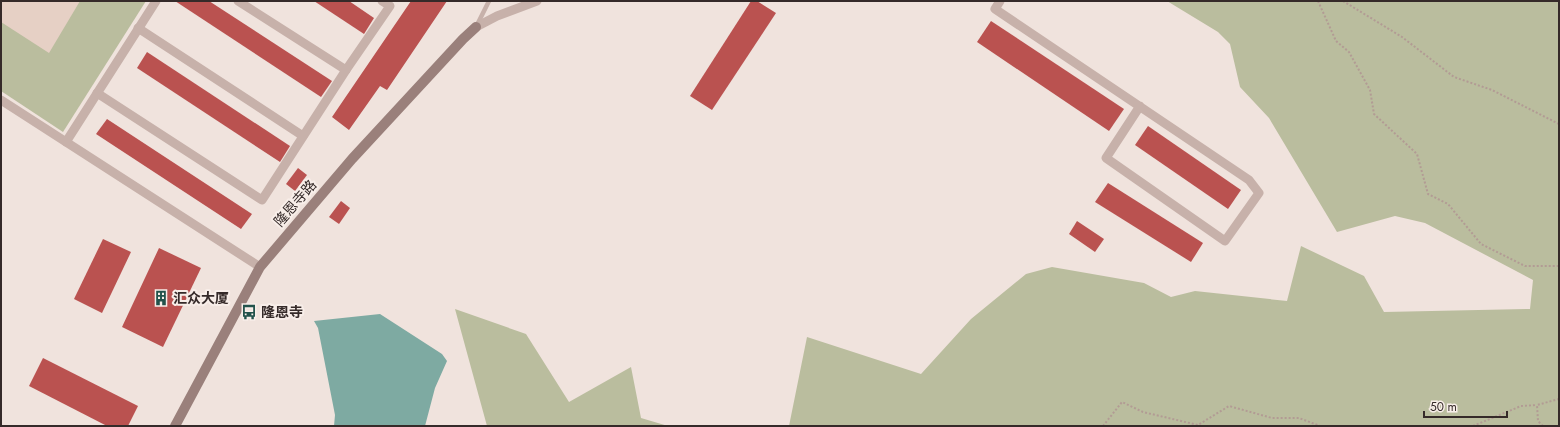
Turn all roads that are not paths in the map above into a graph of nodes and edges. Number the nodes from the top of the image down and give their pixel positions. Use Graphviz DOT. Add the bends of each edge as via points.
graph roads {
  1 [pos="156,1"];
  2 [pos="238,1"];
  3 [pos="382,1"];
  4 [pos="489,1"];
  5 [pos="537,1"];
  6 [pos="1000,1"];
  7 [pos="476,27"];
  8 [pos="138,28"];
  9 [pos="346,70"];
  10 [pos="97,93"];
  11 [pos="1,100"];
  12 [pos="1140,106"];
  13 [pos="303,136"];
  14 [pos="66,142"];
  15 [pos="260,267"];
  16 [pos="175,426"];
  1 -- 8 [label="street"];
  2 -- 9 [label="street"];
  3 -- 9 [label="street" via="390,6"];
  4 -- 7 [label="lane"];
  5 -- 7 [label="street"];
  6 -- 12 [label="street" via="995,9"];
  7 -- 15 [label="street, 隆恩寺路" via="352,159"];
  8 -- 10 [label="street"];
  8 -- 13 [label="street"];
  9 -- 13 [label="street"];
  10 -- 13 [label="street" via="262,200"];
  10 -- 14 [label="street"];
  11 -- 14 [label="street"];
  12 -- 12 [label="street" via="1249,180 1259,193 1225,241 1106,158"];
  14 -- 15 [label="street"];
  15 -- 16 [label="street, 隆恩寺路"];
}
